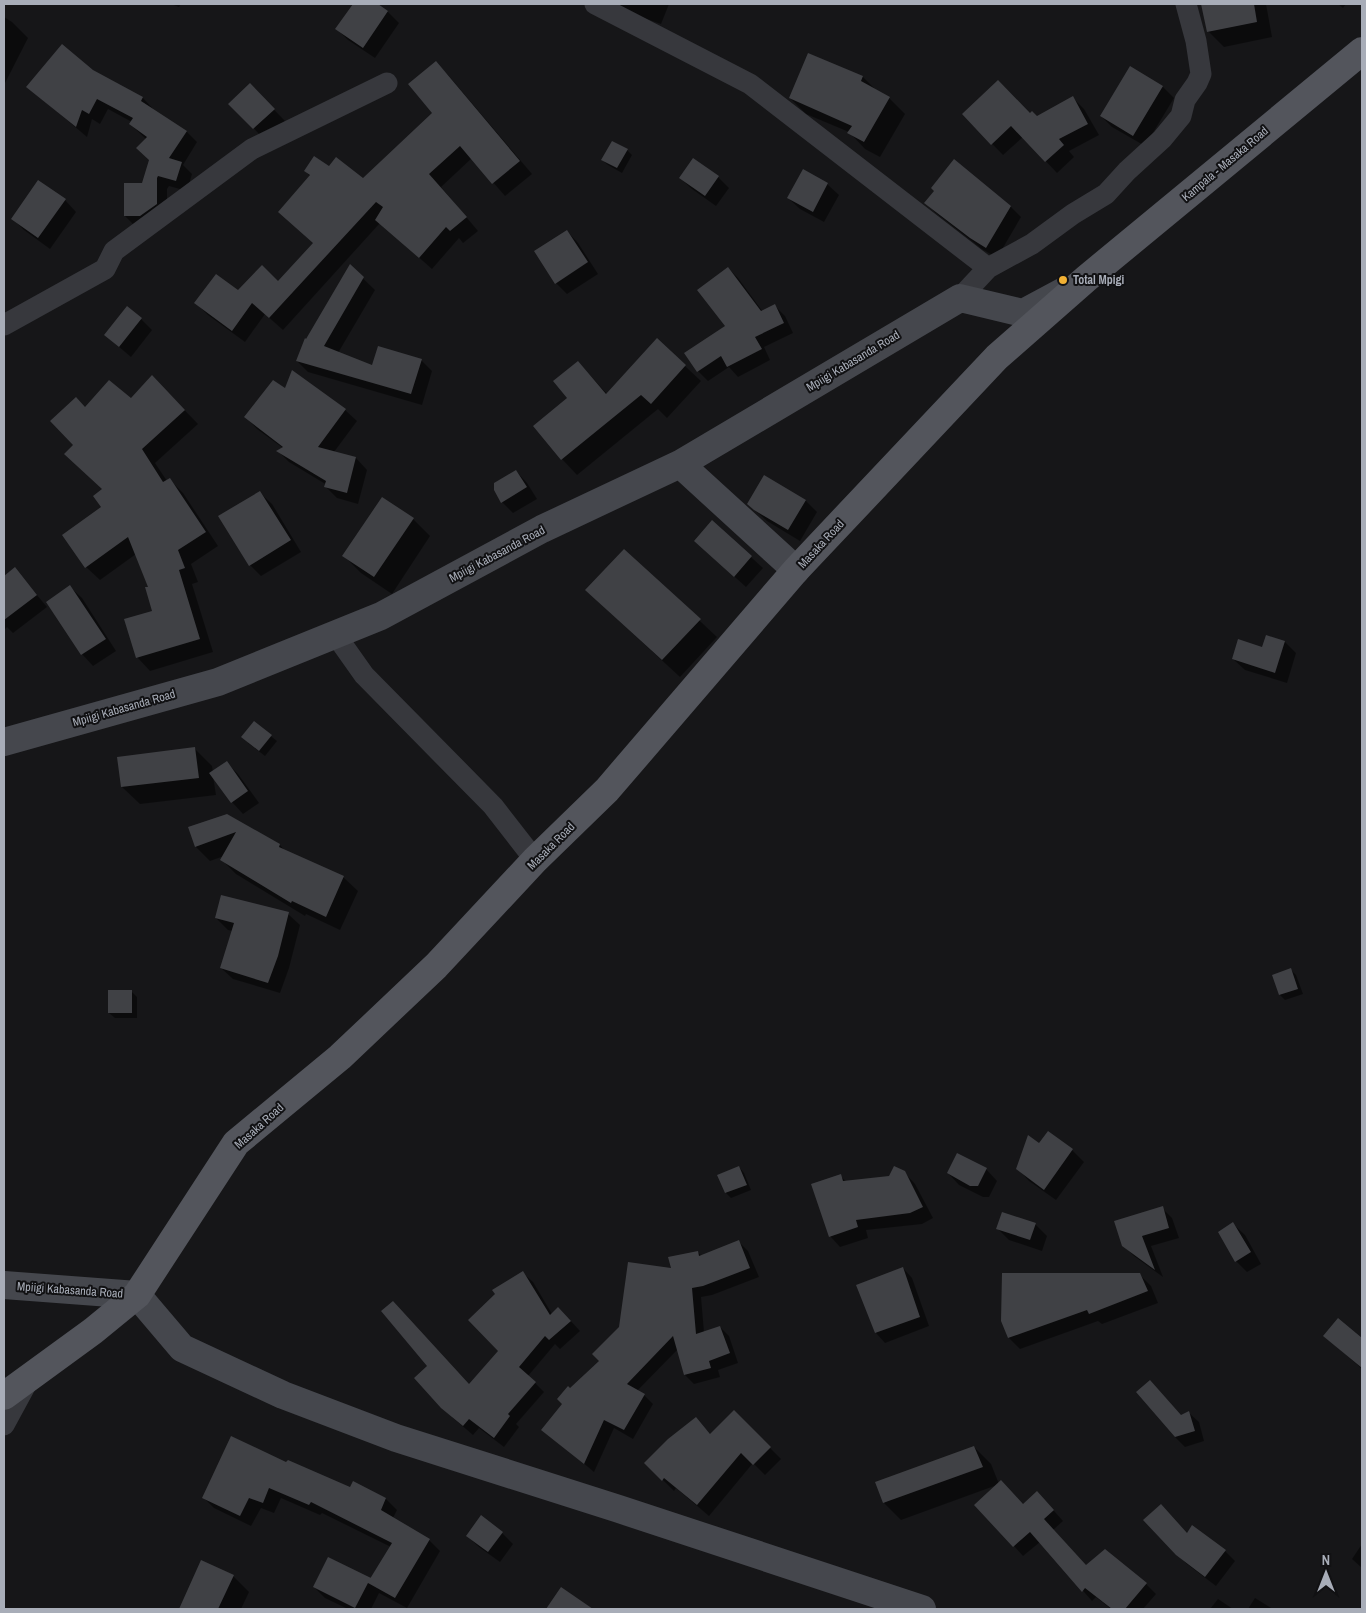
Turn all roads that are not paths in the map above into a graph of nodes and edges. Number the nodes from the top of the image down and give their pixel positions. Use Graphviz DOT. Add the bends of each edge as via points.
graph roads {
  1 [pos="595,4"];
  2 [pos="1186,4"];
  3 [pos="1362,51"];
  4 [pos="387,83"];
  5 [pos="988,268"];
  6 [pos="1088,278"];
  7 [pos="960,298"];
  8 [pos="4,325"];
  9 [pos="680,464"];
  10 [pos="796,570"];
  11 [pos="334,634"];
  12 [pos="4,742"];
  13 [pos="535,860"];
  14 [pos="4,1285"];
  15 [pos="137,1295"];
  16 [pos="29,1379"];
  17 [pos="4,1396"];
  18 [pos="4,1425"];
  19 [pos="922,1609"];
  1 -- 5 [label="street" via="750,84"];
  2 -- 5 [label="street" via="1196,41 1200,74 1181,116 1106,194 1032,244"];
  3 -- 6 [label="main road, Kampala - Masaka Road"];
  4 -- 8 [label="street" via="252,149 114,251 105,269"];
  5 -- 7 [label="street"];
  6 -- 7 [label="main road" via="1023,313"];
  6 -- 10 [label="main road, Masaka Road" via="997,357"];
  7 -- 9 [label="main road, Mpiigi Kabasanda Road"];
  9 -- 10 [label="main road"];
  9 -- 11 [label="main road, Mpiigi Kabasanda Road" via="542,529 381,616"];
  10 -- 13 [label="main road, Masaka Road" via="607,790"];
  11 -- 12 [label="main road, Mpiigi Kabasanda Road" via="218,682"];
  11 -- 13 [label="street" via="364,675 493,806"];
  13 -- 15 [label="main road, Masaka Road" via="429,972 340,1056 236,1143"];
  14 -- 15 [label="main road, Mpiigi Kabasanda Road"];
  15 -- 16 [label="main road, Masaka Road"];
  15 -- 19 [label="main road" via="182,1348 283,1395 396,1438"];
  16 -- 17 [label="main road, Masaka Road"];
  16 -- 18 [label="street"];
}
